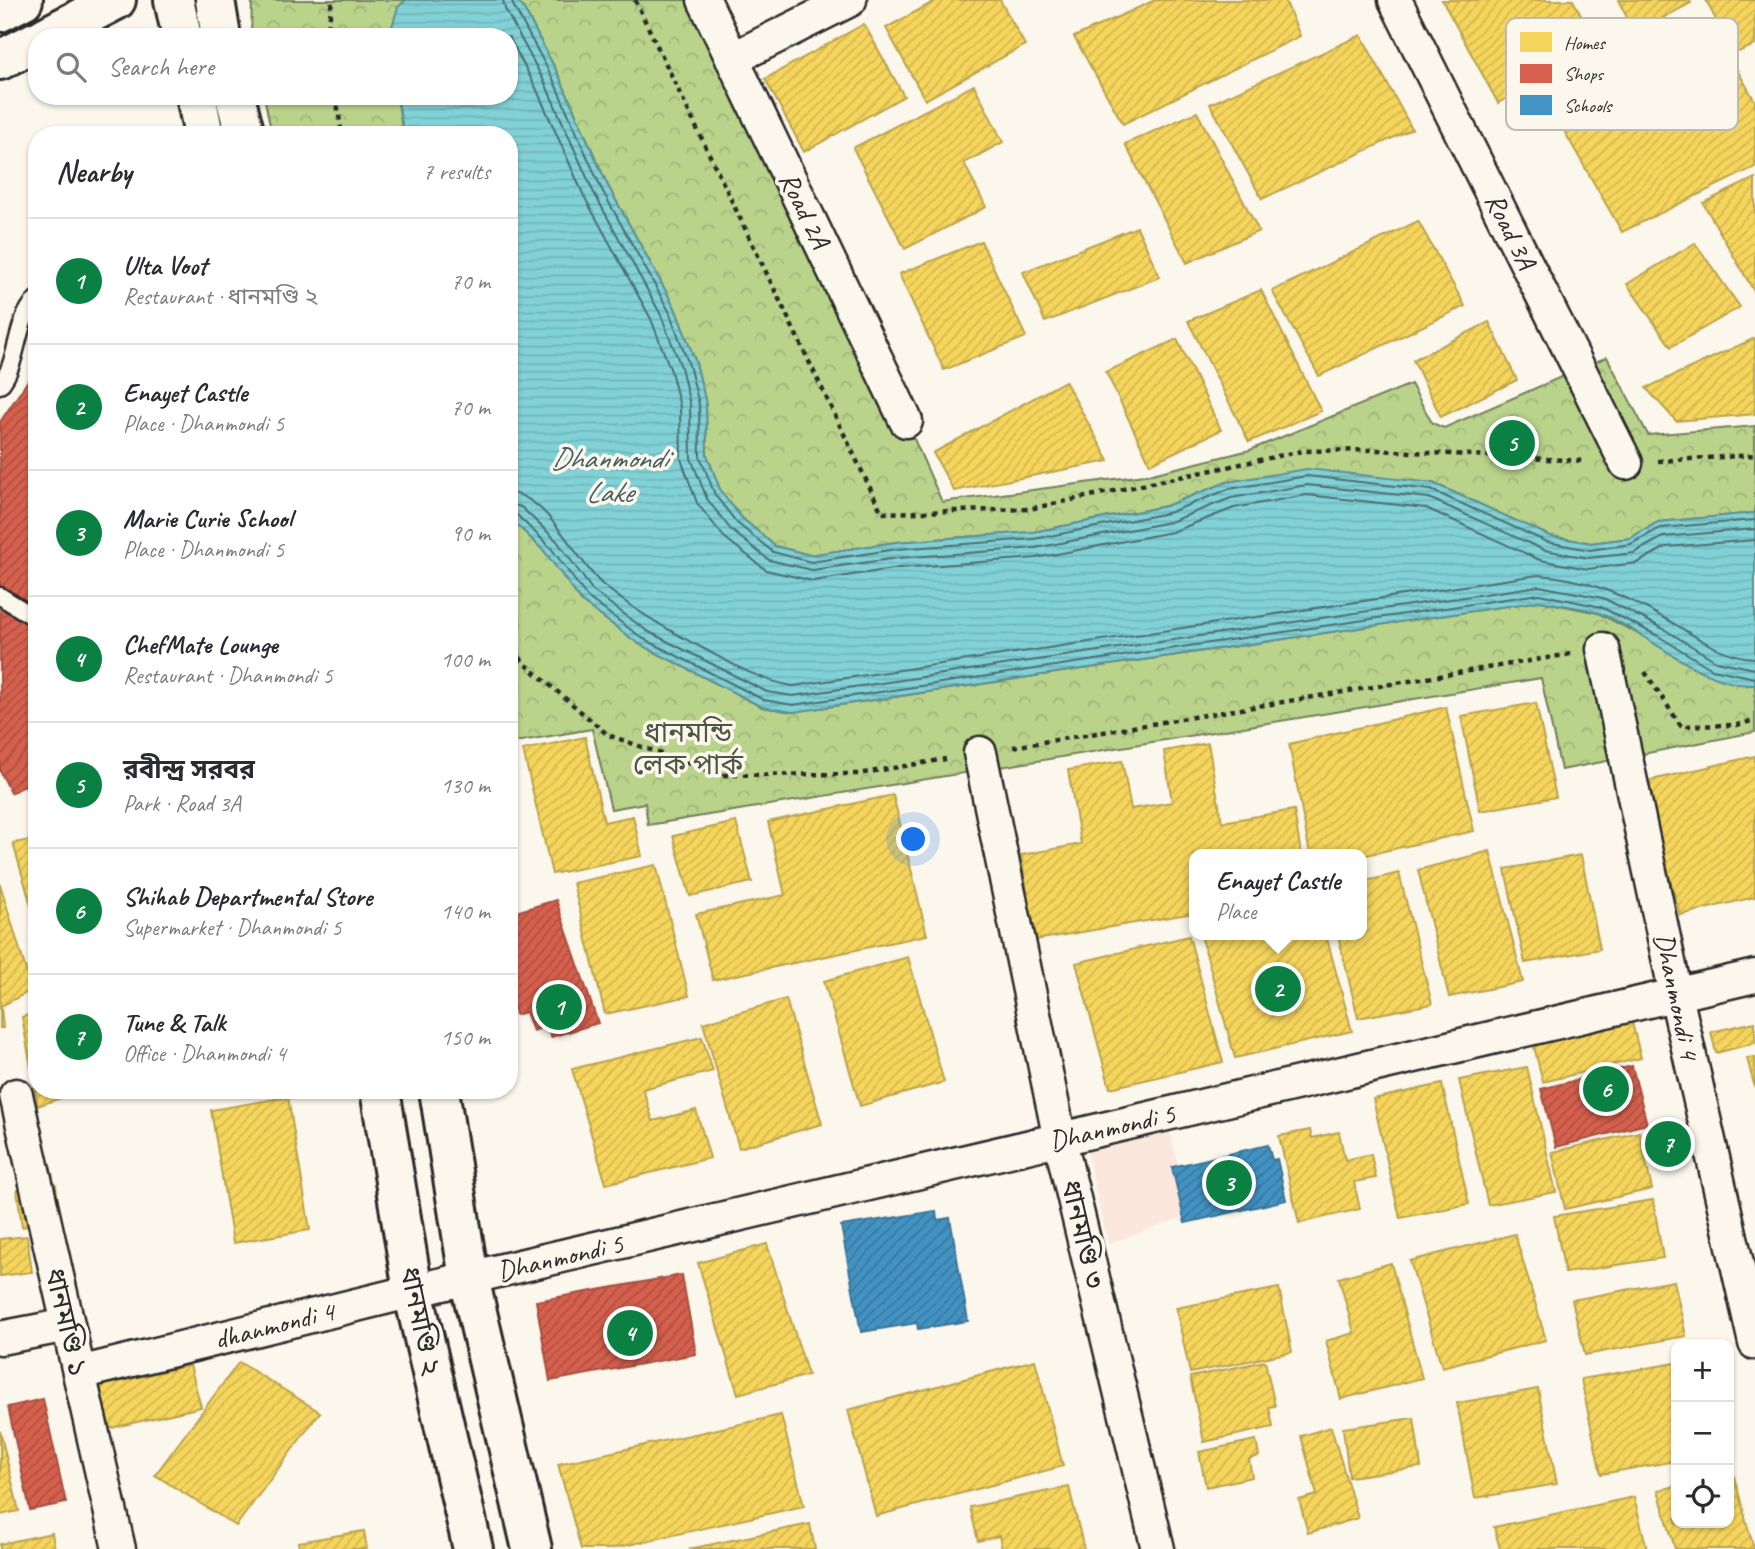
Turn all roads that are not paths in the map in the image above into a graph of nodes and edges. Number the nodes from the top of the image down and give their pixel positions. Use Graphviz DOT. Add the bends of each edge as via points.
graph roads {
  1 [pos="23,0"];
  2 [pos="116,0"];
  3 [pos="174,0"];
  4 [pos="215,0"];
  5 [pos="704,0"];
  6 [pos="850,0"];
  7 [pos="1395,0"];
  8 [pos="0,12"];
  9 [pos="62,28"];
  10 [pos="180,28"];
  11 [pos="220,28"];
  12 [pos="28,46"];
  13 [pos="732,59"];
  14 [pos="0,60"];
  15 [pos="198,105"];
  16 [pos="237,105"];
  17 [pos="202,126"];
  18 [pos="242,126"];
  19 [pos="28,315"];
  20 [pos="0,385"];
  21 [pos="906,421"];
  22 [pos="1626,463"];
  23 [pos="0,596"];
  24 [pos="28,613"];
  25 [pos="1603,649"];
  26 [pos="980,753"];
  27 [pos="1755,976"];
  28 [pos="1676,995"];
  29 [pos="16,1095"];
  30 [pos="381,1099"];
  31 [pos="440,1099"];
  32 [pos="1060,1140"];
  33 [pos="469,1278"];
  34 [pos="413,1291"];
  35 [pos="68,1325"];
  36 [pos="0,1338"];
  37 [pos="1755,1343"];
  38 [pos="79,1373"];
  39 [pos="119,1549"];
  40 [pos="473,1549"];
  41 [pos="532,1549"];
  42 [pos="1158,1549"];
  1 -- 8 [label="main road"];
  2 -- 9 [label="main road"];
  3 -- 10 [label="main road"];
  4 -- 11 [label="main road"];
  5 -- 13 [label="street, Road 2A"];
  6 -- 13 [label="street"];
  7 -- 22 [label="street, Road 3A"];
  12 -- 14 [label="main road"];
  13 -- 21 [label="street, Road 2A"];
  15 -- 17 [label="main road"];
  16 -- 18 [label="main road"];
  19 -- 20 [label="lane"];
  23 -- 24 [label="lane"];
  25 -- 28 [label="street, Dhanmondi 4"];
  26 -- 32 [label="street, ধানমণ্ডি ৩"];
  27 -- 28 [label="street, Dhanmondi 5"];
  28 -- 32 [label="street, Dhanmondi 5"];
  28 -- 37 [label="street, Dhanmondi 4"];
  29 -- 35 [label="street, ধানমণ্ডি ১"];
  30 -- 34 [label="main road, ধানমণ্ডি ২"];
  31 -- 33 [label="main road, ধানমণ্ডি ২"];
  32 -- 33 [label="street, Dhanmondi 5"];
  32 -- 42 [label="street, ধানমণ্ডি ৩"];
  33 -- 34 [label="street, dhanmondi 4"];
  33 -- 41 [label="main road, ধানমণ্ডি ২"];
  34 -- 38 [label="street, dhanmondi 4"];
  34 -- 40 [label="main road, ধানমণ্ডি ২"];
  35 -- 36 [label="street"];
  35 -- 38 [label="street, ধানমণ্ডি ১"];
  38 -- 39 [label="street, ধানমণ্ডি ১"];
}
